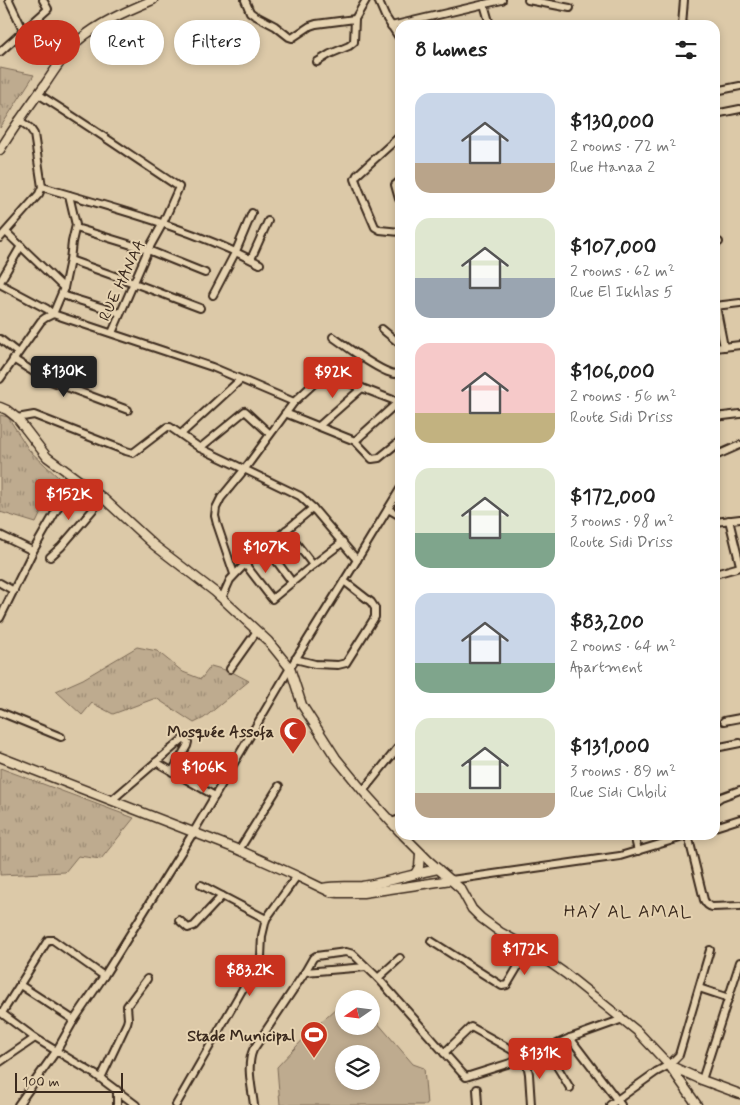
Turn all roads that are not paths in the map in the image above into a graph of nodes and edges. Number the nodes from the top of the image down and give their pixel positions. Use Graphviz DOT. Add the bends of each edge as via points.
graph roads {
  1 [pos="10,0"];
  2 [pos="43,0"];
  3 [pos="153,0"];
  4 [pos="245,0"];
  5 [pos="366,0"];
  6 [pos="378,0"];
  7 [pos="502,0"];
  8 [pos="528,0"];
  9 [pos="684,0"];
  10 [pos="484,4"];
  11 [pos="570,8"];
  12 [pos="355,19"];
  13 [pos="19,20"];
  14 [pos="37,20"];
  15 [pos="412,20"];
  16 [pos="489,20"];
  17 [pos="682,20"];
  18 [pos="395,25"];
  19 [pos="391,26"];
  20 [pos="395,32"];
  21 [pos="15,40"];
  22 [pos="0,52"];
  23 [pos="317,62"];
  24 [pos="740,86"];
  25 [pos="720,90"];
  26 [pos="38,94"];
  27 [pos="740,109"];
  28 [pos="720,113"];
  29 [pos="19,120"];
  30 [pos="395,141"];
  31 [pos="0,150"];
  32 [pos="42,187"];
  33 [pos="69,195"];
  34 [pos="252,213"];
  35 [pos="268,221"];
  36 [pos="163,223"];
  37 [pos="76,228"];
  38 [pos="6,232"];
  39 [pos="395,232"];
  40 [pos="0,238"];
  41 [pos="21,246"];
  42 [pos="148,250"];
  43 [pos="236,252"];
  44 [pos="251,259"];
  45 [pos="70,260"];
  46 [pos="260,264"];
  47 [pos="204,273"];
  48 [pos="134,282"];
  49 [pos="0,283"];
  50 [pos="63,292"];
  51 [pos="213,295"];
  52 [pos="740,303"];
  53 [pos="720,306"];
  54 [pos="200,308"];
  55 [pos="120,313"];
  56 [pos="53,314"];
  57 [pos="720,326"];
  58 [pos="382,329"];
  59 [pos="112,333"];
  60 [pos="333,337"];
  61 [pos="0,339"];
  62 [pos="395,340"];
  63 [pos="740,345"];
  64 [pos="720,347"];
  65 [pos="724,347"];
  66 [pos="18,353"];
  67 [pos="13,359"];
  68 [pos="395,374"];
  69 [pos="0,379"];
  70 [pos="240,380"];
  71 [pos="362,388"];
  72 [pos="395,401"];
  73 [pos="294,402"];
  74 [pos="395,405"];
  75 [pos="0,407"];
  76 [pos="128,410"];
  77 [pos="285,413"];
  78 [pos="740,414"];
  79 [pos="720,416"];
  80 [pos="17,418"];
  81 [pos="319,426"];
  82 [pos="181,434"];
  83 [pos="270,434"];
  84 [pos="356,441"];
  85 [pos="395,445"];
  86 [pos="740,445"];
  87 [pos="200,448"];
  88 [pos="720,454"];
  89 [pos="244,470"];
  90 [pos="75,478"];
  91 [pos="395,497"];
  92 [pos="103,498"];
  93 [pos="313,508"];
  94 [pos="388,509"];
  95 [pos="395,513"];
  96 [pos="740,519"];
  97 [pos="730,520"];
  98 [pos="720,521"];
  99 [pos="286,530"];
  100 [pos="0,535"];
  101 [pos="342,542"];
  102 [pos="266,547"];
  103 [pos="33,551"];
  104 [pos="50,557"];
  105 [pos="357,560"];
  106 [pos="245,564"];
  107 [pos="313,565"];
  108 [pos="740,566"];
  109 [pos="720,572"];
  110 [pos="234,574"];
  111 [pos="344,581"];
  112 [pos="292,582"];
  113 [pos="0,584"];
  114 [pos="14,591"];
  115 [pos="222,598"];
  116 [pos="0,618"];
  117 [pos="257,631"];
  118 [pos="295,659"];
  119 [pos="290,668"];
  120 [pos="230,669"];
  121 [pos="0,712"];
  122 [pos="740,718"];
  123 [pos="724,721"];
  124 [pos="61,737"];
  125 [pos="740,743"];
  126 [pos="720,747"];
  127 [pos="395,751"];
  128 [pos="0,757"];
  129 [pos="156,762"];
  130 [pos="172,772"];
  131 [pos="279,786"];
  132 [pos="740,790"];
  133 [pos="363,791"];
  134 [pos="215,796"];
  135 [pos="720,798"];
  136 [pos="112,800"];
  137 [pos="740,819"];
  138 [pos="395,821"];
  139 [pos="391,822"];
  140 [pos="720,825"];
  141 [pos="395,826"];
  142 [pos="193,833"];
  143 [pos="407,840"];
  144 [pos="635,840"];
  145 [pos="670,840"];
  146 [pos="690,840"];
  147 [pos="239,850"];
  148 [pos="638,851"];
  149 [pos="420,854"];
  150 [pos="438,869"];
  151 [pos="415,874"];
  152 [pos="297,876"];
  153 [pos="451,880"];
  154 [pos="201,885"];
  155 [pos="323,888"];
  156 [pos="222,896"];
  157 [pos="740,906"];
  158 [pos="266,919"];
  159 [pos="179,920"];
  160 [pos="432,941"];
  161 [pos="529,948"];
  162 [pos="710,950"];
  163 [pos="400,958"];
  164 [pos="740,962"];
  165 [pos="366,967"];
  166 [pos="305,972"];
  167 [pos="104,976"];
  168 [pos="378,978"];
  169 [pos="147,979"];
  170 [pos="20,985"];
  171 [pos="699,988"];
  172 [pos="729,998"];
  173 [pos="1,1013"];
  174 [pos="74,1020"];
  175 [pos="623,1020"];
  176 [pos="35,1038"];
  177 [pos="570,1038"];
  178 [pos="546,1048"];
  179 [pos="57,1050"];
  180 [pos="444,1053"];
  181 [pos="526,1058"];
  182 [pos="0,1062"];
  183 [pos="669,1065"];
  184 [pos="101,1078"];
  185 [pos="702,1080"];
  186 [pos="477,1088"];
  187 [pos="570,1088"];
  188 [pos="117,1090"];
  189 [pos="740,1094"];
  190 [pos="619,1102"];
  191 [pos="18,1105"];
  192 [pos="117,1105"];
  193 [pos="136,1105"];
  194 [pos="176,1105"];
  195 [pos="254,1105"];
  196 [pos="478,1105"];
  197 [pos="531,1105"];
  198 [pos="610,1105"];
  199 [pos="697,1105"];
  1 -- 13 [label="street"];
  2 -- 14 [label="street" via="48,9"];
  3 -- 26 [label="street" via="119,14 78,41"];
  4 -- 12 [label="street" via="250,12 292,38 316,24"];
  5 -- 12 [label="street"];
  6 -- 19 [label="street"];
  7 -- 10 [label="street"];
  8 -- 11 [label="street"];
  9 -- 17 [label="street"];
  10 -- 15 [label="street"];
  10 -- 16 [label="street"];
  12 -- 23 [label="street" via="352,44"];
  18 -- 19 [label="street"];
  19 -- 20 [label="street"];
  21 -- 22 [label="street"];
  24 -- 25 [label="street"];
  26 -- 29 [label="street"];
  26 -- 36 [label="street, RUE HANAA" via="179,188"];
  27 -- 28 [label="street"];
  29 -- 31 [label="street"];
  29 -- 32 [label="street" via="34,134"];
  30 -- 39 [label="street" via="356,179 376,227"];
  32 -- 33 [label="street"];
  32 -- 38 [label="street"];
  33 -- 36 [label="street"];
  33 -- 37 [label="street"];
  34 -- 43 [label="street"];
  35 -- 44 [label="street"];
  36 -- 42 [label="street, RUE HANAA"];
  36 -- 43 [label="street"];
  37 -- 42 [label="street"];
  37 -- 45 [label="street"];
  38 -- 40 [label="street"];
  38 -- 41 [label="street"];
  41 -- 49 [label="street"];
  41 -- 50 [label="street"];
  42 -- 47 [label="street"];
  42 -- 48 [label="street, RUE HANAA"];
  43 -- 44 [label="street"];
  43 -- 51 [label="street"];
  44 -- 46 [label="street"];
  45 -- 48 [label="street"];
  45 -- 50 [label="street"];
  48 -- 54 [label="street"];
  48 -- 55 [label="street, RUE HANAA"];
  49 -- 56 [label="street, RUE HANAA"];
  50 -- 55 [label="street"];
  50 -- 56 [label="street"];
  52 -- 53 [label="street"];
  55 -- 59 [label="street, RUE HANAA"];
  56 -- 59 [label="street, RUE HANAA"];
  56 -- 66 [label="street" via="41,321"];
  57 -- 65 [label="street"];
  58 -- 62 [label="street"];
  59 -- 70 [label="street" via="212,367"];
  60 -- 68 [label="street"];
  61 -- 66 [label="street"];
  63 -- 65 [label="street"];
  64 -- 65 [label="street"];
  66 -- 67 [label="street"];
  67 -- 69 [label="street"];
  67 -- 76 [label="street" via="48,380"];
  70 -- 73 [label="street"];
  70 -- 82 [label="street"];
  71 -- 72 [label="street"];
  71 -- 73 [label="street" via="323,375"];
  71 -- 81 [label="street"];
  73 -- 77 [label="street"];
  74 -- 84 [label="street"];
  75 -- 80 [label="street"];
  77 -- 81 [label="street"];
  77 -- 83 [label="street"];
  78 -- 79 [label="street"];
  80 -- 82 [label="street" via="34,415 129,453 136,452 167,427"];
  80 -- 90 [label="street" via="47,457"];
  81 -- 84 [label="street"];
  82 -- 87 [label="street"];
  83 -- 87 [label="street" via="245,411"];
  83 -- 89 [label="street"];
  84 -- 85 [label="street" via="372,459 379,458"];
  86 -- 88 [label="street"];
  87 -- 89 [label="street"];
  89 -- 93 [label="street" via="300,496"];
  89 -- 110 [label="street" via="221,498 215,516"];
  90 -- 92 [label="street"];
  90 -- 103 [label="street"];
  91 -- 94 [label="street"];
  92 -- 104 [label="street"];
  92 -- 115 [label="street" via="154,545"];
  93 -- 99 [label="street"];
  93 -- 101 [label="street"];
  94 -- 95 [label="street"];
  94 -- 105 [label="street"];
  96 -- 97 [label="street"];
  97 -- 98 [label="street"];
  97 -- 108 [label="street"];
  99 -- 102 [label="street"];
  99 -- 107 [label="street"];
  100 -- 103 [label="street"];
  101 -- 105 [label="street"];
  101 -- 107 [label="street"];
  102 -- 106 [label="street"];
  102 -- 112 [label="street"];
  103 -- 114 [label="street"];
  105 -- 111 [label="street"];
  106 -- 110 [label="street"];
  106 -- 112 [label="street" via="272,599"];
  107 -- 112 [label="street"];
  108 -- 109 [label="street"];
  110 -- 115 [label="street"];
  111 -- 118 [label="street"];
  111 -- 118 [label="street" via="372,602 375,617 346,663 315,664"];
  113 -- 114 [label="street"];
  114 -- 116 [label="street"];
  115 -- 117 [label="street"];
  117 -- 119 [label="street"];
  117 -- 120 [label="street"];
  118 -- 119 [label="street"];
  119 -- 133 [label="street" via="302,705 336,758"];
  119 -- 134 [label="street"];
  121 -- 124 [label="street"];
  122 -- 123 [label="street"];
  125 -- 126 [label="street"];
  127 -- 133 [label="street"];
  128 -- 136 [label="street"];
  129 -- 130 [label="street"];
  129 -- 130 [label="street" via="184,738 188,746"];
  129 -- 136 [label="street"];
  130 -- 134 [label="street"];
  131 -- 147 [label="street"];
  132 -- 135 [label="street"];
  133 -- 139 [label="street"];
  134 -- 142 [label="street"];
  136 -- 142 [label="street"];
  137 -- 140 [label="street"];
  138 -- 139 [label="street"];
  139 -- 141 [label="street"];
  142 -- 147 [label="street"];
  142 -- 167 [label="street"];
  143 -- 149 [label="street"];
  144 -- 148 [label="street"];
  145 -- 148 [label="street"];
  146 -- 157 [label="street" via="706,904 712,907"];
  147 -- 152 [label="street"];
  148 -- 153 [label="street"];
  149 -- 150 [label="street"];
  149 -- 151 [label="street"];
  150 -- 151 [label="street"];
  150 -- 153 [label="street"];
  151 -- 155 [label="street" via="360,886"];
  152 -- 155 [label="street"];
  152 -- 158 [label="street"];
  153 -- 155 [label="street" via="363,893 330,892"];
  153 -- 161 [label="street" via="481,918"];
  154 -- 156 [label="street"];
  156 -- 158 [label="street"];
  156 -- 159 [label="street" via="194,926 188,928"];
  158 -- 194 [label="street" via="261,957"];
  160 -- 161 [label="street" via="502,986 507,985"];
  161 -- 175 [label="street"];
  162 -- 171 [label="street"];
  163 -- 168 [label="street"];
  164 -- 172 [label="street"];
  165 -- 166 [label="street"];
  165 -- 166 [label="street" via="353,954 346,952 316,956"];
  165 -- 168 [label="street"];
  166 -- 195 [label="street" via="251,1055"];
  167 -- 170 [label="street" via="51,939"];
  167 -- 174 [label="street"];
  168 -- 180 [label="street"];
  169 -- 184 [label="street" via="126,1006 127,1023"];
  170 -- 173 [label="street"];
  170 -- 174 [label="street"];
  171 -- 172 [label="street"];
  171 -- 183 [label="street" via="679,1055"];
  172 -- 185 [label="street"];
  173 -- 176 [label="street"];
  174 -- 179 [label="street"];
  175 -- 177 [label="street"];
  175 -- 183 [label="street"];
  176 -- 179 [label="street"];
  176 -- 182 [label="street"];
  177 -- 178 [label="street"];
  177 -- 190 [label="street"];
  178 -- 181 [label="street"];
  178 -- 187 [label="street"];
  179 -- 184 [label="street"];
  179 -- 191 [label="street"];
  180 -- 181 [label="street" via="466,1077"];
  180 -- 181 [label="street" via="471,1027"];
  181 -- 197 [label="street"];
  183 -- 185 [label="street"];
  183 -- 190 [label="street"];
  183 -- 199 [label="street"];
  184 -- 188 [label="street"];
  185 -- 189 [label="street"];
  186 -- 196 [label="street"];
  188 -- 192 [label="street"];
  188 -- 193 [label="street"];
  190 -- 198 [label="street"];
}
